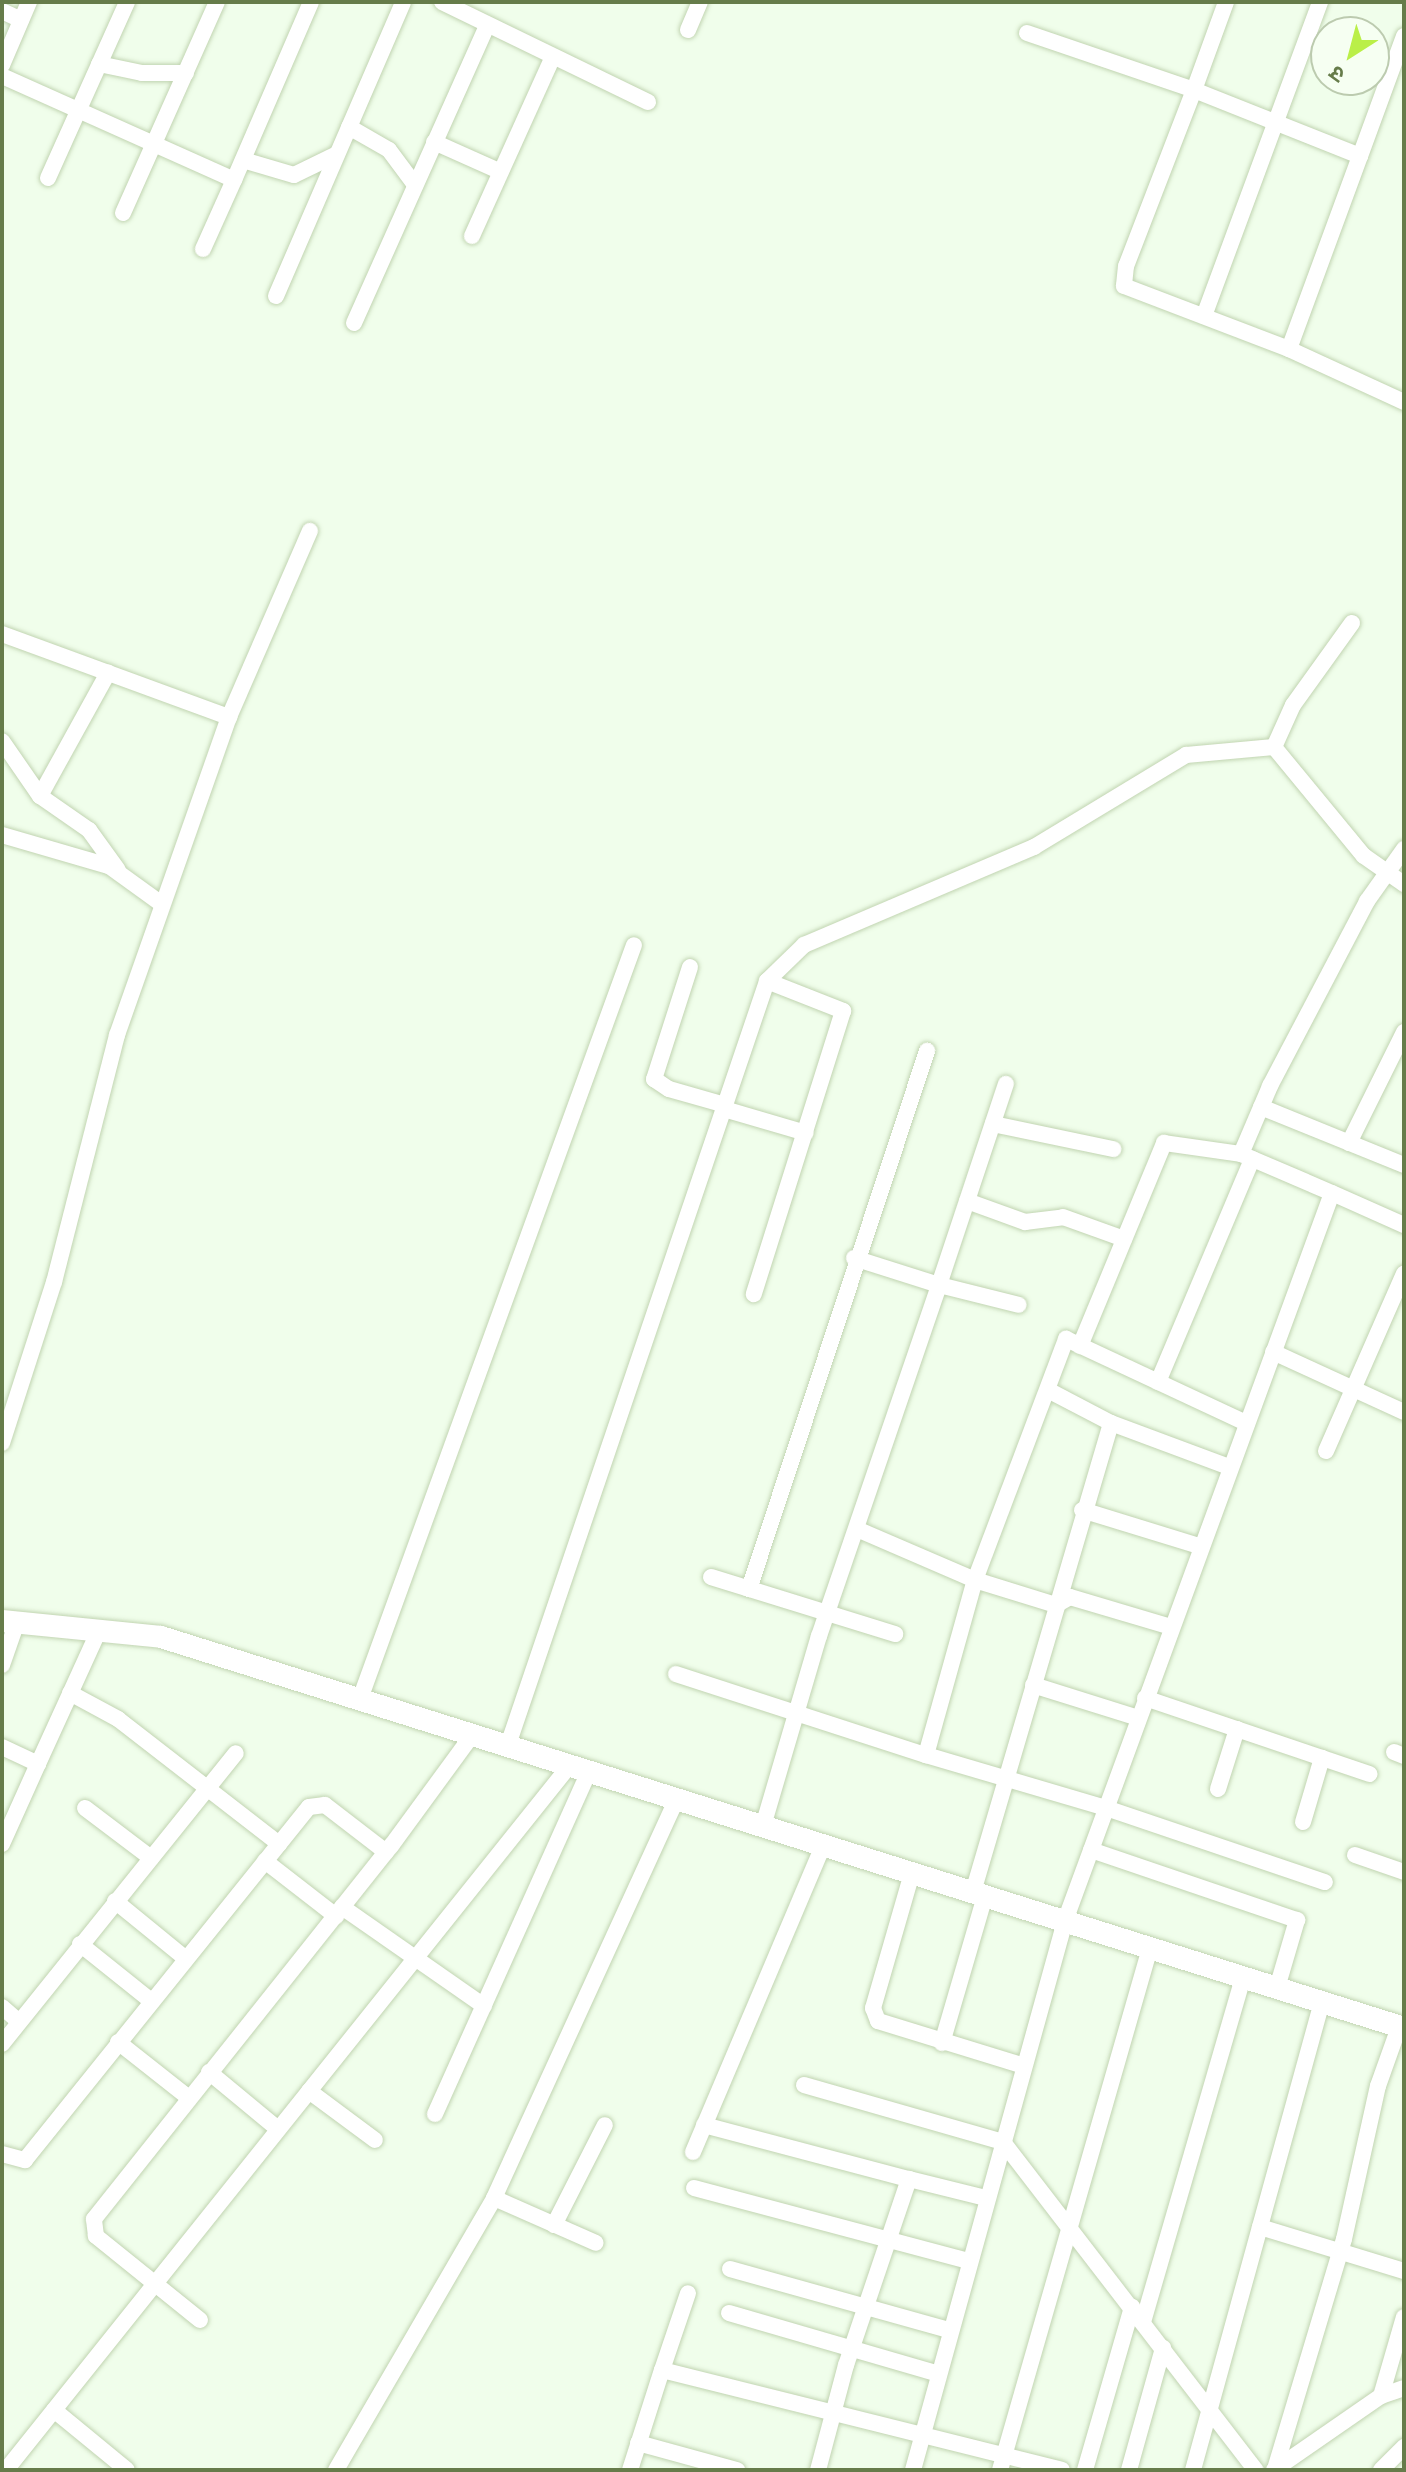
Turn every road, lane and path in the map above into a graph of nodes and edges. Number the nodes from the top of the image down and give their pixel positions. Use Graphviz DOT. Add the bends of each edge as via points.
graph roads {
  1 [pos="29,2"];
  2 [pos="127,2"];
  3 [pos="217,2"];
  4 [pos="311,2"];
  5 [pos="403,2"];
  6 [pos="442,2"];
  7 [pos="700,2"];
  8 [pos="1226,2"];
  9 [pos="1320,2"];
  10 [pos="2,11"];
  11 [pos="21,20"];
  12 [pos="487,25"];
  13 [pos="688,30"];
  14 [pos="1027,33"];
  15 [pos="1404,36"];
  16 [pos="552,59"];
  17 [pos="99,64"];
  18 [pos="2,65"];
  19 [pos="186,73"];
  20 [pos="2,76"];
  21 [pos="1194,90"];
  22 [pos="648,102"];
  23 [pos="78,110"];
  24 [pos="1278,124"];
  25 [pos="349,127"];
  26 [pos="434,142"];
  27 [pos="155,145"];
  28 [pos="337,154"];
  29 [pos="1360,156"];
  30 [pos="243,160"];
  31 [pos="501,172"];
  32 [pos="48,178"];
  33 [pos="234,180"];
  34 [pos="415,185"];
  35 [pos="123,213"];
  36 [pos="472,236"];
  37 [pos="203,249"];
  38 [pos="276,296"];
  39 [pos="1204,316"];
  40 [pos="354,323"];
  41 [pos="1289,349"];
  42 [pos="1404,402"];
  43 [pos="310,531"];
  44 [pos="1352,623"];
  45 [pos="2,634"];
  46 [pos="108,673"];
  47 [pos="229,717"];
  48 [pos="2,741"];
  49 [pos="1274,747"];
  50 [pos="40,796"];
  51 [pos="2,835"];
  52 [pos="1404,849"];
  53 [pos="118,870"];
  54 [pos="1386,874"];
  55 [pos="1404,884"];
  56 [pos="159,902"];
  57 [pos="634,945"];
  58 [pos="690,967"];
  59 [pos="767,981"];
  60 [pos="1404,1032"];
  61 [pos="927,1051"];
  62 [pos="1006,1084"];
  63 [pos="724,1107"];
  64 [pos="1261,1107"];
  65 [pos="993,1124"];
  66 [pos="806,1133"];
  67 [pos="1349,1143"];
  68 [pos="1113,1149"];
  69 [pos="1246,1157"];
  70 [pos="1404,1165"];
  71 [pos="1332,1193"];
  72 [pos="967,1201"];
  73 [pos="1404,1225"];
  74 [pos="1124,1239"];
  75 [pos="854,1258"];
  76 [pos="1404,1273"];
  77 [pos="939,1285"];
  78 [pos="754,1294"];
  79 [pos="1019,1305"];
  80 [pos="1080,1346"];
  81 [pos="1273,1352"];
  82 [pos="1158,1382"];
  83 [pos="1351,1389"];
  84 [pos="1048,1390"];
  85 [pos="1404,1412"];
  86 [pos="1111,1423"];
  87 [pos="1246,1423"];
  88 [pos="2,1443"];
  89 [pos="1326,1451"];
  90 [pos="1229,1467"];
  91 [pos="1082,1510"];
  92 [pos="859,1530"];
  93 [pos="1199,1546"];
  94 [pos="711,1577"];
  95 [pos="975,1580"];
  96 [pos="749,1589"];
  97 [pos="1056,1605"];
  98 [pos="827,1612"];
  99 [pos="10,1621"];
  100 [pos="1171,1627"];
  101 [pos="99,1630"];
  102 [pos="895,1634"];
  103 [pos="2,1665"];
  104 [pos="676,1674"];
  105 [pos="1033,1685"];
  106 [pos="70,1693"];
  107 [pos="1145,1698"];
  108 [pos="360,1699"];
  109 [pos="795,1711"];
  110 [pos="1138,1718"];
  111 [pos="1237,1729"];
  112 [pos="473,1734"];
  113 [pos="508,1745"];
  114 [pos="2,1747"];
  115 [pos="236,1753"];
  116 [pos="926,1755"];
  117 [pos="1322,1758"];
  118 [pos="38,1764"];
  119 [pos="580,1768"];
  120 [pos="1369,1774"];
  121 [pos="1008,1781"];
  122 [pos="208,1789"];
  123 [pos="1218,1789"];
  124 [pos="676,1800"];
  125 [pos="85,1808"];
  126 [pos="1106,1808"];
  127 [pos="1303,1822"];
  128 [pos="763,1826"];
  129 [pos="2,1844"];
  130 [pos="279,1844"];
  131 [pos="823,1845"];
  132 [pos="1091,1850"];
  133 [pos="386,1852"];
  134 [pos="1355,1855"];
  135 [pos="151,1858"];
  136 [pos="265,1861"];
  137 [pos="1404,1872"];
  138 [pos="912,1873"];
  139 [pos="1325,1882"];
  140 [pos="979,1894"];
  141 [pos="115,1901"];
  142 [pos="339,1912"];
  143 [pos="1065,1921"];
  144 [pos="80,1944"];
  145 [pos="1150,1948"];
  146 [pos="185,1958"];
  147 [pos="415,1963"];
  148 [pos="1243,1977"];
  149 [pos="1277,1988"];
  150 [pos="150,2000"];
  151 [pos="1322,2002"];
  152 [pos="484,2006"];
  153 [pos="2,2007"];
  154 [pos="18,2021"];
  155 [pos="1402,2027"];
  156 [pos="118,2042"];
  157 [pos="942,2043"];
  158 [pos="2,2044"];
  159 [pos="1024,2066"];
  160 [pos="209,2072"];
  161 [pos="804,2085"];
  162 [pos="309,2091"];
  163 [pos="189,2098"];
  164 [pos="435,2114"];
  165 [pos="605,2125"];
  166 [pos="704,2125"];
  167 [pos="278,2129"];
  168 [pos="375,2140"];
  169 [pos="1003,2142"];
  170 [pos="693,2152"];
  171 [pos="2,2154"];
  172 [pos="909,2179"];
  173 [pos="694,2188"];
  174 [pos="494,2198"];
  175 [pos="986,2198"];
  176 [pos="554,2225"];
  177 [pos="1260,2227"];
  178 [pos="1071,2228"];
  179 [pos="887,2240"];
  180 [pos="596,2243"];
  181 [pos="1340,2251"];
  182 [pos="968,2261"];
  183 [pos="730,2269"];
  184 [pos="1404,2271"];
  185 [pos="154,2283"];
  186 [pos="688,2293"];
  187 [pos="866,2305"];
  188 [pos="1132,2307"];
  189 [pos="729,2313"];
  190 [pos="1404,2317"];
  191 [pos="200,2320"];
  192 [pos="1143,2322"];
  193 [pos="949,2330"];
  194 [pos="1163,2348"];
  195 [pos="851,2351"];
  196 [pos="662,2370"];
  197 [pos="936,2373"];
  198 [pos="1404,2388"];
  199 [pos="1381,2396"];
  200 [pos="54,2410"];
  201 [pos="1210,2410"];
  202 [pos="833,2414"];
  203 [pos="922,2436"];
  204 [pos="638,2443"];
  205 [pos="1404,2447"];
  206 [pos="1002,2463"];
  207 [pos="1274,2469"];
  208 [pos="6,2470"];
  209 [pos="127,2470"];
  210 [pos="336,2470"];
  211 [pos="630,2470"];
  212 [pos="737,2470"];
  213 [pos="818,2470"];
  214 [pos="913,2470"];
  215 [pos="1062,2470"];
  216 [pos="1085,2470"];
  217 [pos="1129,2470"];
  218 [pos="1193,2470"];
  219 [pos="1256,2470"];
  220 [pos="1381,2470"];
  1 -- 11 [label="street"];
  2 -- 17 [label="street"];
  3 -- 19 [label="street"];
  4 -- 30 [label="street"];
  5 -- 25 [label="street"];
  6 -- 12 [label="street"];
  7 -- 13 [label="street"];
  8 -- 21 [label="street"];
  9 -- 24 [label="street"];
  10 -- 11 [label="street"];
  11 -- 18 [label="street"];
  12 -- 16 [label="street"];
  12 -- 26 [label="street"];
  14 -- 21 [label="street"];
  15 -- 29 [label="street"];
  16 -- 22 [label="street"];
  16 -- 31 [label="street"];
  17 -- 19 [label="street" via="142,73"];
  17 -- 23 [label="street"];
  19 -- 27 [label="street"];
  20 -- 23 [label="street"];
  21 -- 24 [label="street"];
  21 -- 39 [label="street" via="1126,266 1124,286"];
  23 -- 27 [label="street"];
  23 -- 32 [label="street"];
  24 -- 29 [label="street"];
  24 -- 39 [label="street"];
  25 -- 28 [label="street"];
  25 -- 34 [label="street" via="389,150"];
  26 -- 31 [label="street"];
  26 -- 34 [label="street"];
  27 -- 33 [label="street"];
  27 -- 35 [label="street"];
  28 -- 30 [label="street" via="294,175"];
  28 -- 38 [label="street"];
  29 -- 41 [label="street"];
  30 -- 33 [label="street"];
  31 -- 36 [label="street"];
  33 -- 37 [label="street"];
  34 -- 40 [label="street"];
  39 -- 41 [label="street"];
  41 -- 42 [label="street"];
  43 -- 47 [label="street"];
  44 -- 49 [label="street" via="1293,705"];
  45 -- 46 [label="street"];
  46 -- 47 [label="street"];
  46 -- 50 [label="street"];
  47 -- 56 [label="street"];
  48 -- 50 [label="street"];
  49 -- 54 [label="street" via="1364,856"];
  49 -- 59 [label="street" via="1215,749 1176,760 1034,847 804,945"];
  50 -- 53 [label="street" via="89,830"];
  51 -- 53 [label="street"];
  52 -- 54 [label="street"];
  53 -- 56 [label="street"];
  54 -- 55 [label="street"];
  54 -- 64 [label="street"];
  56 -- 88 [label="street" via="117,1035 54,1282"];
  57 -- 108 [label="street"];
  58 -- 63 [label="street" via="654,1079"];
  59 -- 63 [label="street"];
  59 -- 66 [label="street" via="843,1011"];
  60 -- 67 [label="street"];
  61 -- 75 [label="street"];
  62 -- 65 [label="street"];
  63 -- 66 [label="street"];
  63 -- 113 [label="street"];
  64 -- 67 [label="street"];
  64 -- 69 [label="street"];
  65 -- 68 [label="street"];
  65 -- 72 [label="street"];
  66 -- 78 [label="street"];
  67 -- 70 [label="street"];
  69 -- 71 [label="street"];
  69 -- 74 [label="street" via="1164,1143"];
  69 -- 82 [label="street"];
  71 -- 73 [label="street"];
  71 -- 81 [label="street"];
  72 -- 74 [label="street" via="1017,1220 1063,1217"];
  72 -- 77 [label="street"];
  74 -- 80 [label="street"];
  75 -- 77 [label="street"];
  75 -- 96 [label="street"];
  76 -- 83 [label="street"];
  77 -- 79 [label="street"];
  77 -- 92 [label="street"];
  80 -- 82 [label="street"];
  80 -- 84 [label="street" via="1066,1339"];
  81 -- 83 [label="street"];
  81 -- 87 [label="street"];
  82 -- 87 [label="street"];
  83 -- 85 [label="street"];
  83 -- 89 [label="street"];
  84 -- 86 [label="street"];
  84 -- 95 [label="street"];
  86 -- 90 [label="street"];
  86 -- 91 [label="street"];
  87 -- 90 [label="street"];
  90 -- 93 [label="street"];
  91 -- 93 [label="street"];
  91 -- 97 [label="street"];
  92 -- 95 [label="street"];
  92 -- 98 [label="street"];
  93 -- 100 [label="street"];
  94 -- 96 [label="street"];
  95 -- 97 [label="street"];
  95 -- 116 [label="street"];
  96 -- 98 [label="street"];
  97 -- 100 [label="street" via="1070,1597"];
  97 -- 105 [label="street"];
  98 -- 102 [label="street"];
  98 -- 109 [label="street"];
  99 -- 101 [label="street"];
  99 -- 103 [label="street"];
  100 -- 107 [label="street"];
  101 -- 106 [label="street"];
  101 -- 108 [label="street" via="161,1637"];
  104 -- 109 [label="street"];
  105 -- 110 [label="street"];
  105 -- 121 [label="street"];
  106 -- 118 [label="street"];
  106 -- 122 [label="street" via="118,1719"];
  107 -- 110 [label="street"];
  107 -- 111 [label="street"];
  108 -- 112 [label="street"];
  109 -- 116 [label="street"];
  109 -- 128 [label="street"];
  110 -- 126 [label="street"];
  111 -- 117 [label="street"];
  111 -- 123 [label="street"];
  112 -- 113 [label="street"];
  112 -- 133 [label="street"];
  113 -- 119 [label="street"];
  114 -- 118 [label="street"];
  115 -- 122 [label="street"];
  116 -- 121 [label="street"];
  117 -- 120 [label="street"];
  117 -- 127 [label="street"];
  118 -- 129 [label="street"];
  119 -- 124 [label="street"];
  119 -- 147 [label="street"];
  119 -- 152 [label="street"];
  121 -- 126 [label="street"];
  121 -- 140 [label="street"];
  122 -- 130 [label="street"];
  122 -- 135 [label="street"];
  124 -- 128 [label="street"];
  124 -- 174 [label="street"];
  125 -- 135 [label="street"];
  126 -- 132 [label="street"];
  126 -- 139 [label="street"];
  128 -- 131 [label="street"];
  130 -- 133 [label="street" via="315,1802"];
  130 -- 136 [label="street"];
  131 -- 138 [label="street"];
  131 -- 166 [label="street"];
  132 -- 143 [label="street"];
  132 -- 149 [label="street" via="1297,1920"];
  133 -- 142 [label="street"];
  134 -- 137 [label="street"];
  135 -- 141 [label="street"];
  136 -- 142 [label="street"];
  136 -- 146 [label="street"];
  138 -- 140 [label="street"];
  138 -- 157 [label="street" via="874,2015 884,2027"];
  140 -- 143 [label="street"];
  140 -- 157 [label="street"];
  141 -- 144 [label="street"];
  141 -- 146 [label="street"];
  142 -- 147 [label="street"];
  142 -- 160 [label="street"];
  143 -- 145 [label="street"];
  143 -- 159 [label="street"];
  144 -- 150 [label="street"];
  144 -- 154 [label="street"];
  145 -- 148 [label="street"];
  145 -- 178 [label="street"];
  146 -- 150 [label="street"];
  147 -- 152 [label="street"];
  147 -- 162 [label="street"];
  148 -- 149 [label="street"];
  148 -- 192 [label="street"];
  149 -- 151 [label="street"];
  150 -- 156 [label="street"];
  151 -- 155 [label="street"];
  151 -- 177 [label="street"];
  152 -- 164 [label="street"];
  153 -- 154 [label="street"];
  154 -- 158 [label="street"];
  155 -- 181 [label="street" via="1378,2086"];
  156 -- 163 [label="street"];
  156 -- 171 [label="street" via="25,2160"];
  157 -- 159 [label="street"];
  159 -- 169 [label="street"];
  160 -- 163 [label="street"];
  160 -- 167 [label="street"];
  161 -- 169 [label="street"];
  162 -- 167 [label="street"];
  162 -- 168 [label="street"];
  163 -- 185 [label="street" via="99,2209 92,2227"];
  165 -- 176 [label="street"];
  166 -- 170 [label="street"];
  166 -- 172 [label="street"];
  167 -- 185 [label="street"];
  169 -- 175 [label="street"];
  169 -- 178 [label="street"];
  172 -- 175 [label="street"];
  172 -- 179 [label="street"];
  173 -- 179 [label="street"];
  174 -- 176 [label="street"];
  174 -- 210 [label="street"];
  175 -- 182 [label="street"];
  176 -- 180 [label="street"];
  177 -- 181 [label="street"];
  177 -- 201 [label="street"];
  178 -- 188 [label="street"];
  178 -- 206 [label="street"];
  179 -- 182 [label="street"];
  179 -- 187 [label="street"];
  181 -- 184 [label="street"];
  181 -- 207 [label="street"];
  182 -- 193 [label="street"];
  183 -- 187 [label="street"];
  185 -- 191 [label="street"];
  185 -- 200 [label="street"];
  186 -- 196 [label="street"];
  187 -- 193 [label="street"];
  187 -- 195 [label="street"];
  188 -- 192 [label="street"];
  188 -- 216 [label="street"];
  189 -- 195 [label="street"];
  190 -- 199 [label="street"];
  192 -- 194 [label="street"];
  193 -- 197 [label="street"];
  194 -- 201 [label="street"];
  194 -- 217 [label="street"];
  195 -- 197 [label="street"];
  195 -- 202 [label="street"];
  196 -- 202 [label="street"];
  196 -- 204 [label="street"];
  197 -- 203 [label="street"];
  198 -- 199 [label="street"];
  199 -- 207 [label="street"];
  200 -- 208 [label="street"];
  200 -- 209 [label="street"];
  201 -- 218 [label="street"];
  201 -- 219 [label="street"];
  202 -- 203 [label="street"];
  202 -- 213 [label="street"];
  203 -- 206 [label="street"];
  203 -- 214 [label="street"];
  204 -- 211 [label="street"];
  204 -- 212 [label="street"];
  205 -- 220 [label="street"];
  206 -- 215 [label="street"];
}
